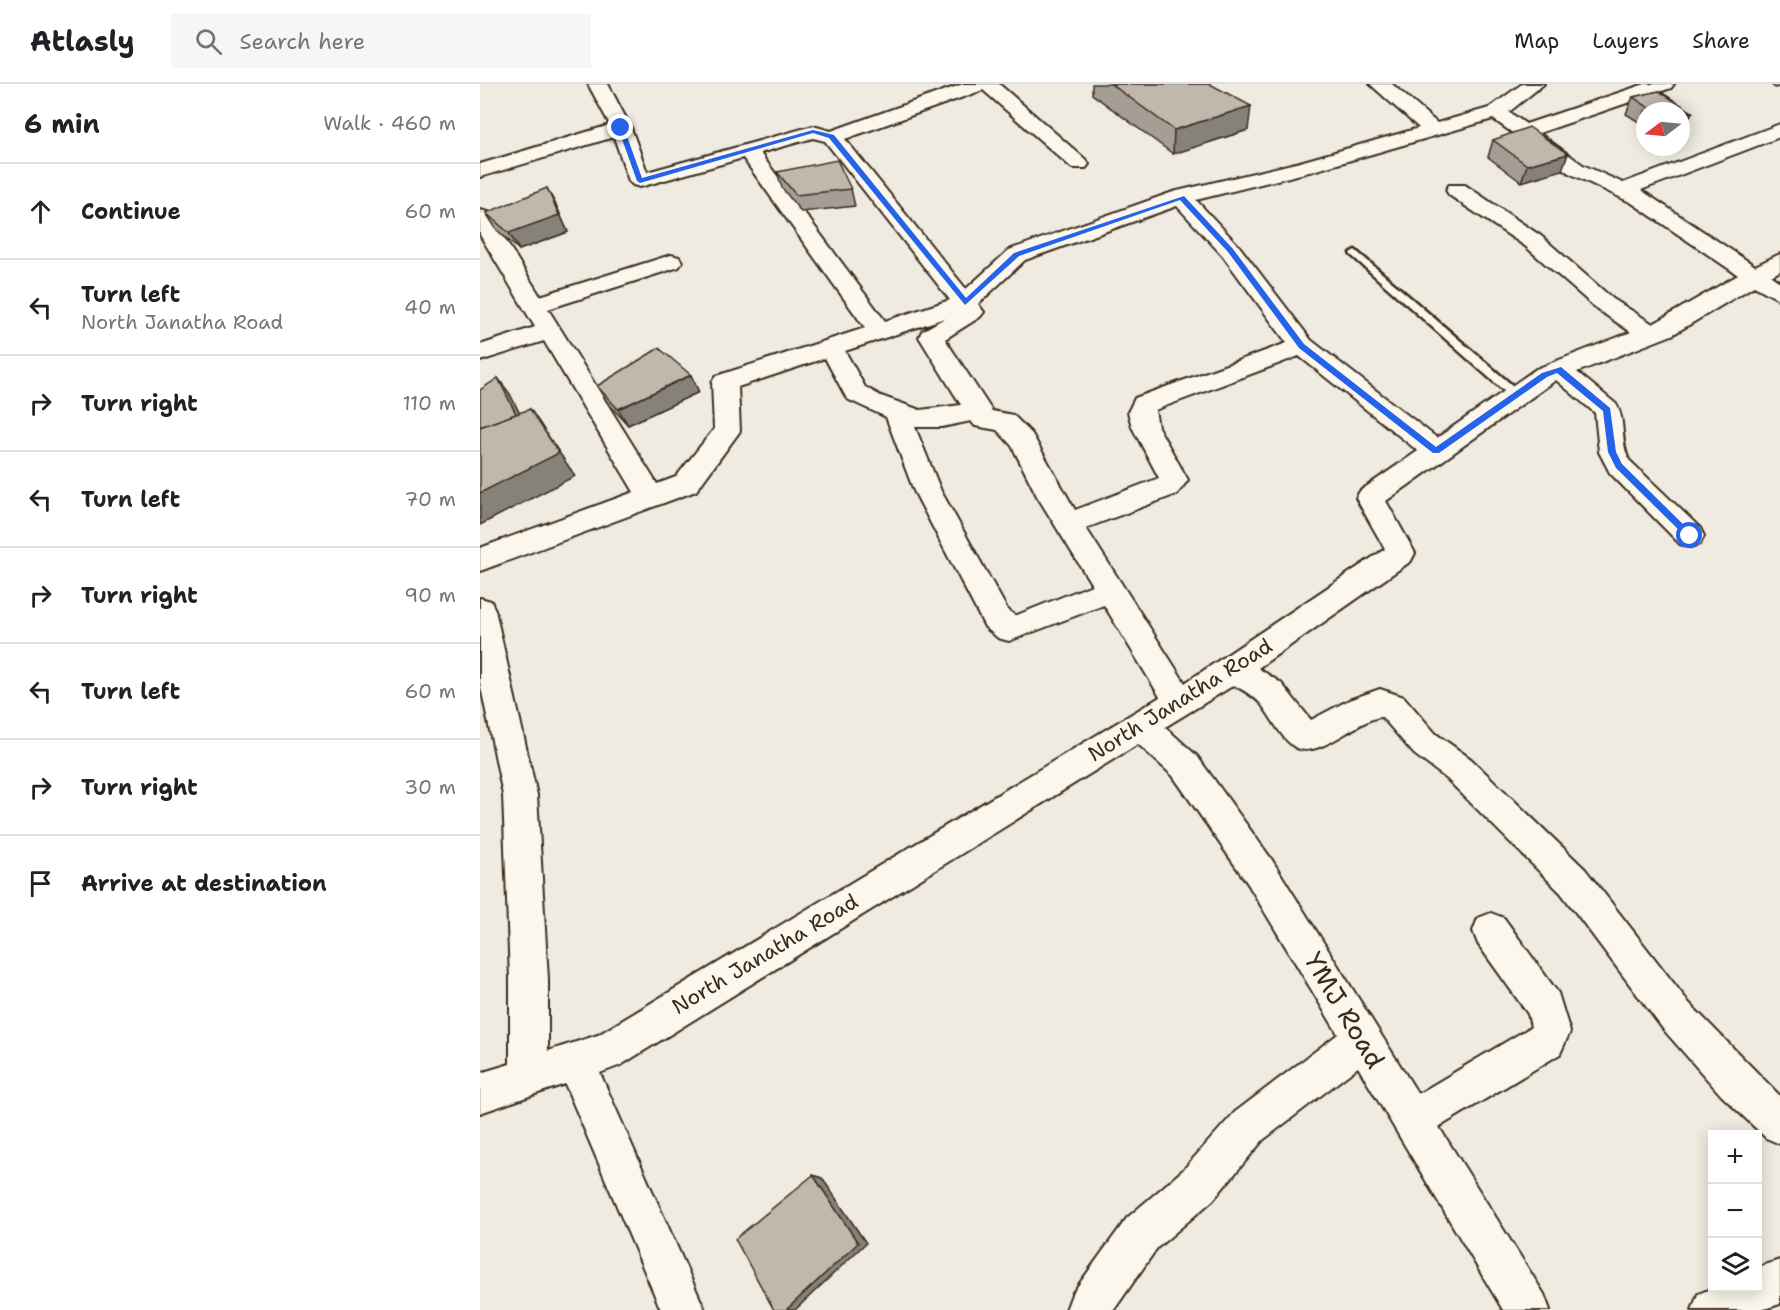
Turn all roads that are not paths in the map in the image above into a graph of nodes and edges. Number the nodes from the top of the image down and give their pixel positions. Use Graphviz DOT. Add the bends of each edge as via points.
graph roads {
  1 [pos="598,84"];
  2 [pos="981,84"];
  3 [pos="988,84"];
  4 [pos="1380,84"];
  5 [pos="1534,84"];
  6 [pos="1664,84"];
  7 [pos="1496,112"];
  8 [pos="621,128"];
  9 [pos="1434,130"];
  10 [pos="1780,130"];
  11 [pos="1523,132"];
  12 [pos="832,137"];
  13 [pos="747,150"];
  14 [pos="1079,164"];
  15 [pos="480,171"];
  16 [pos="1457,190"];
  17 [pos="1623,190"];
  18 [pos="1181,197"];
  19 [pos="480,217"];
  20 [pos="1355,253"];
  21 [pos="1780,261"];
  22 [pos="671,262"];
  23 [pos="1752,276"];
  24 [pos="1780,293"];
  25 [pos="965,303"];
  26 [pos="534,306"];
  27 [pos="550,331"];
  28 [pos="880,331"];
  29 [pos="1649,333"];
  30 [pos="1302,346"];
  31 [pos="831,347"];
  32 [pos="480,353"];
  33 [pos="1558,369"];
  34 [pos="1516,395"];
  35 [pos="897,410"];
  36 [pos="978,410"];
  37 [pos="1436,451"];
  38 [pos="651,497"];
  39 [pos="1069,523"];
  40 [pos="1690,536"];
  41 [pos="480,560"];
  42 [pos="1111,590"];
  43 [pos="480,610"];
  44 [pos="1234,668"];
  45 [pos="1180,702"];
  46 [pos="1141,726"];
  47 [pos="1491,931"];
  48 [pos="1364,1039"];
  49 [pos="575,1061"];
  50 [pos="529,1077"];
  51 [pos="480,1094"];
  52 [pos="1412,1120"];
  53 [pos="1780,1124"];
  54 [pos="1780,1282"];
  55 [pos="683,1310"];
  56 [pos="1088,1310"];
  57 [pos="1528,1310"];
  58 [pos="1714,1310"];
  1 -- 8 [label="street"];
  2 -- 12 [label="street"];
  3 -- 14 [label="street"];
  4 -- 9 [label="street"];
  5 -- 7 [label="street"];
  6 -- 11 [label="street"];
  7 -- 9 [label="street"];
  7 -- 11 [label="street"];
  8 -- 13 [label="street" via="640,181"];
  8 -- 15 [label="street"];
  9 -- 18 [label="street"];
  10 -- 17 [label="street"];
  11 -- 17 [label="street" via="1576,169"];
  12 -- 13 [label="street" via="813,132"];
  12 -- 25 [label="street"];
  13 -- 28 [label="street"];
  16 -- 29 [label="street" via="1533,241 1605,304"];
  17 -- 23 [label="street"];
  18 -- 25 [label="street" via="1017,255"];
  18 -- 30 [label="street" via="1231,251"];
  19 -- 26 [label="street"];
  20 -- 34 [label="lane"];
  21 -- 23 [label="street, North Janatha Road"];
  22 -- 26 [label="street"];
  23 -- 24 [label="street"];
  23 -- 29 [label="street, North Janatha Road" via="1663,329"];
  25 -- 28 [label="street"];
  25 -- 36 [label="street" via="972,312 931,337"];
  26 -- 27 [label="street"];
  27 -- 32 [label="street"];
  27 -- 38 [label="street"];
  28 -- 31 [label="street"];
  29 -- 33 [label="street, North Janatha Road"];
  30 -- 37 [label="street"];
  30 -- 39 [label="street" via="1144,404 1141,412 1145,427 1174,480 1167,487"];
  31 -- 35 [label="street" via="856,393"];
  31 -- 38 [label="street" via="725,382 727,431 686,484"];
  33 -- 34 [label="street, North Janatha Road"];
  33 -- 40 [label="street" via="1607,410 1612,452 1619,466"];
  34 -- 37 [label="street, North Janatha Road"];
  35 -- 36 [label="street" via="918,419"];
  35 -- 42 [label="street" via="909,453 926,491 996,618 1009,629"];
  36 -- 39 [label="street" via="984,420 1004,421 1023,441"];
  37 -- 44 [label="street, North Janatha Road" via="1370,498 1401,553"];
  38 -- 41 [label="street"];
  39 -- 42 [label="street"];
  42 -- 45 [label="street"];
  43 -- 50 [label="street" via="520,795 529,979"];
  44 -- 45 [label="street, North Janatha Road"];
  44 -- 53 [label="street" via="1270,692 1304,736 1380,703 1394,707 1425,744 1459,770 1574,881 1676,1016"];
  45 -- 46 [label="street, North Janatha Road"];
  46 -- 48 [label="street, YMJ Road" via="1185,766 1260,872"];
  46 -- 49 [label="street, North Janatha Road" via="607,1051"];
  47 -- 52 [label="street" via="1545,1006 1551,1032 1546,1040"];
  48 -- 52 [label="street, YMJ Road"];
  48 -- 56 [label="street" via="1249,1126 1198,1185 1142,1233"];
  49 -- 50 [label="street, North Janatha Road"];
  49 -- 55 [label="street"];
  50 -- 51 [label="street, North Janatha Road"];
  52 -- 57 [label="street, YMJ Road"];
  54 -- 58 [label="street"];
}
